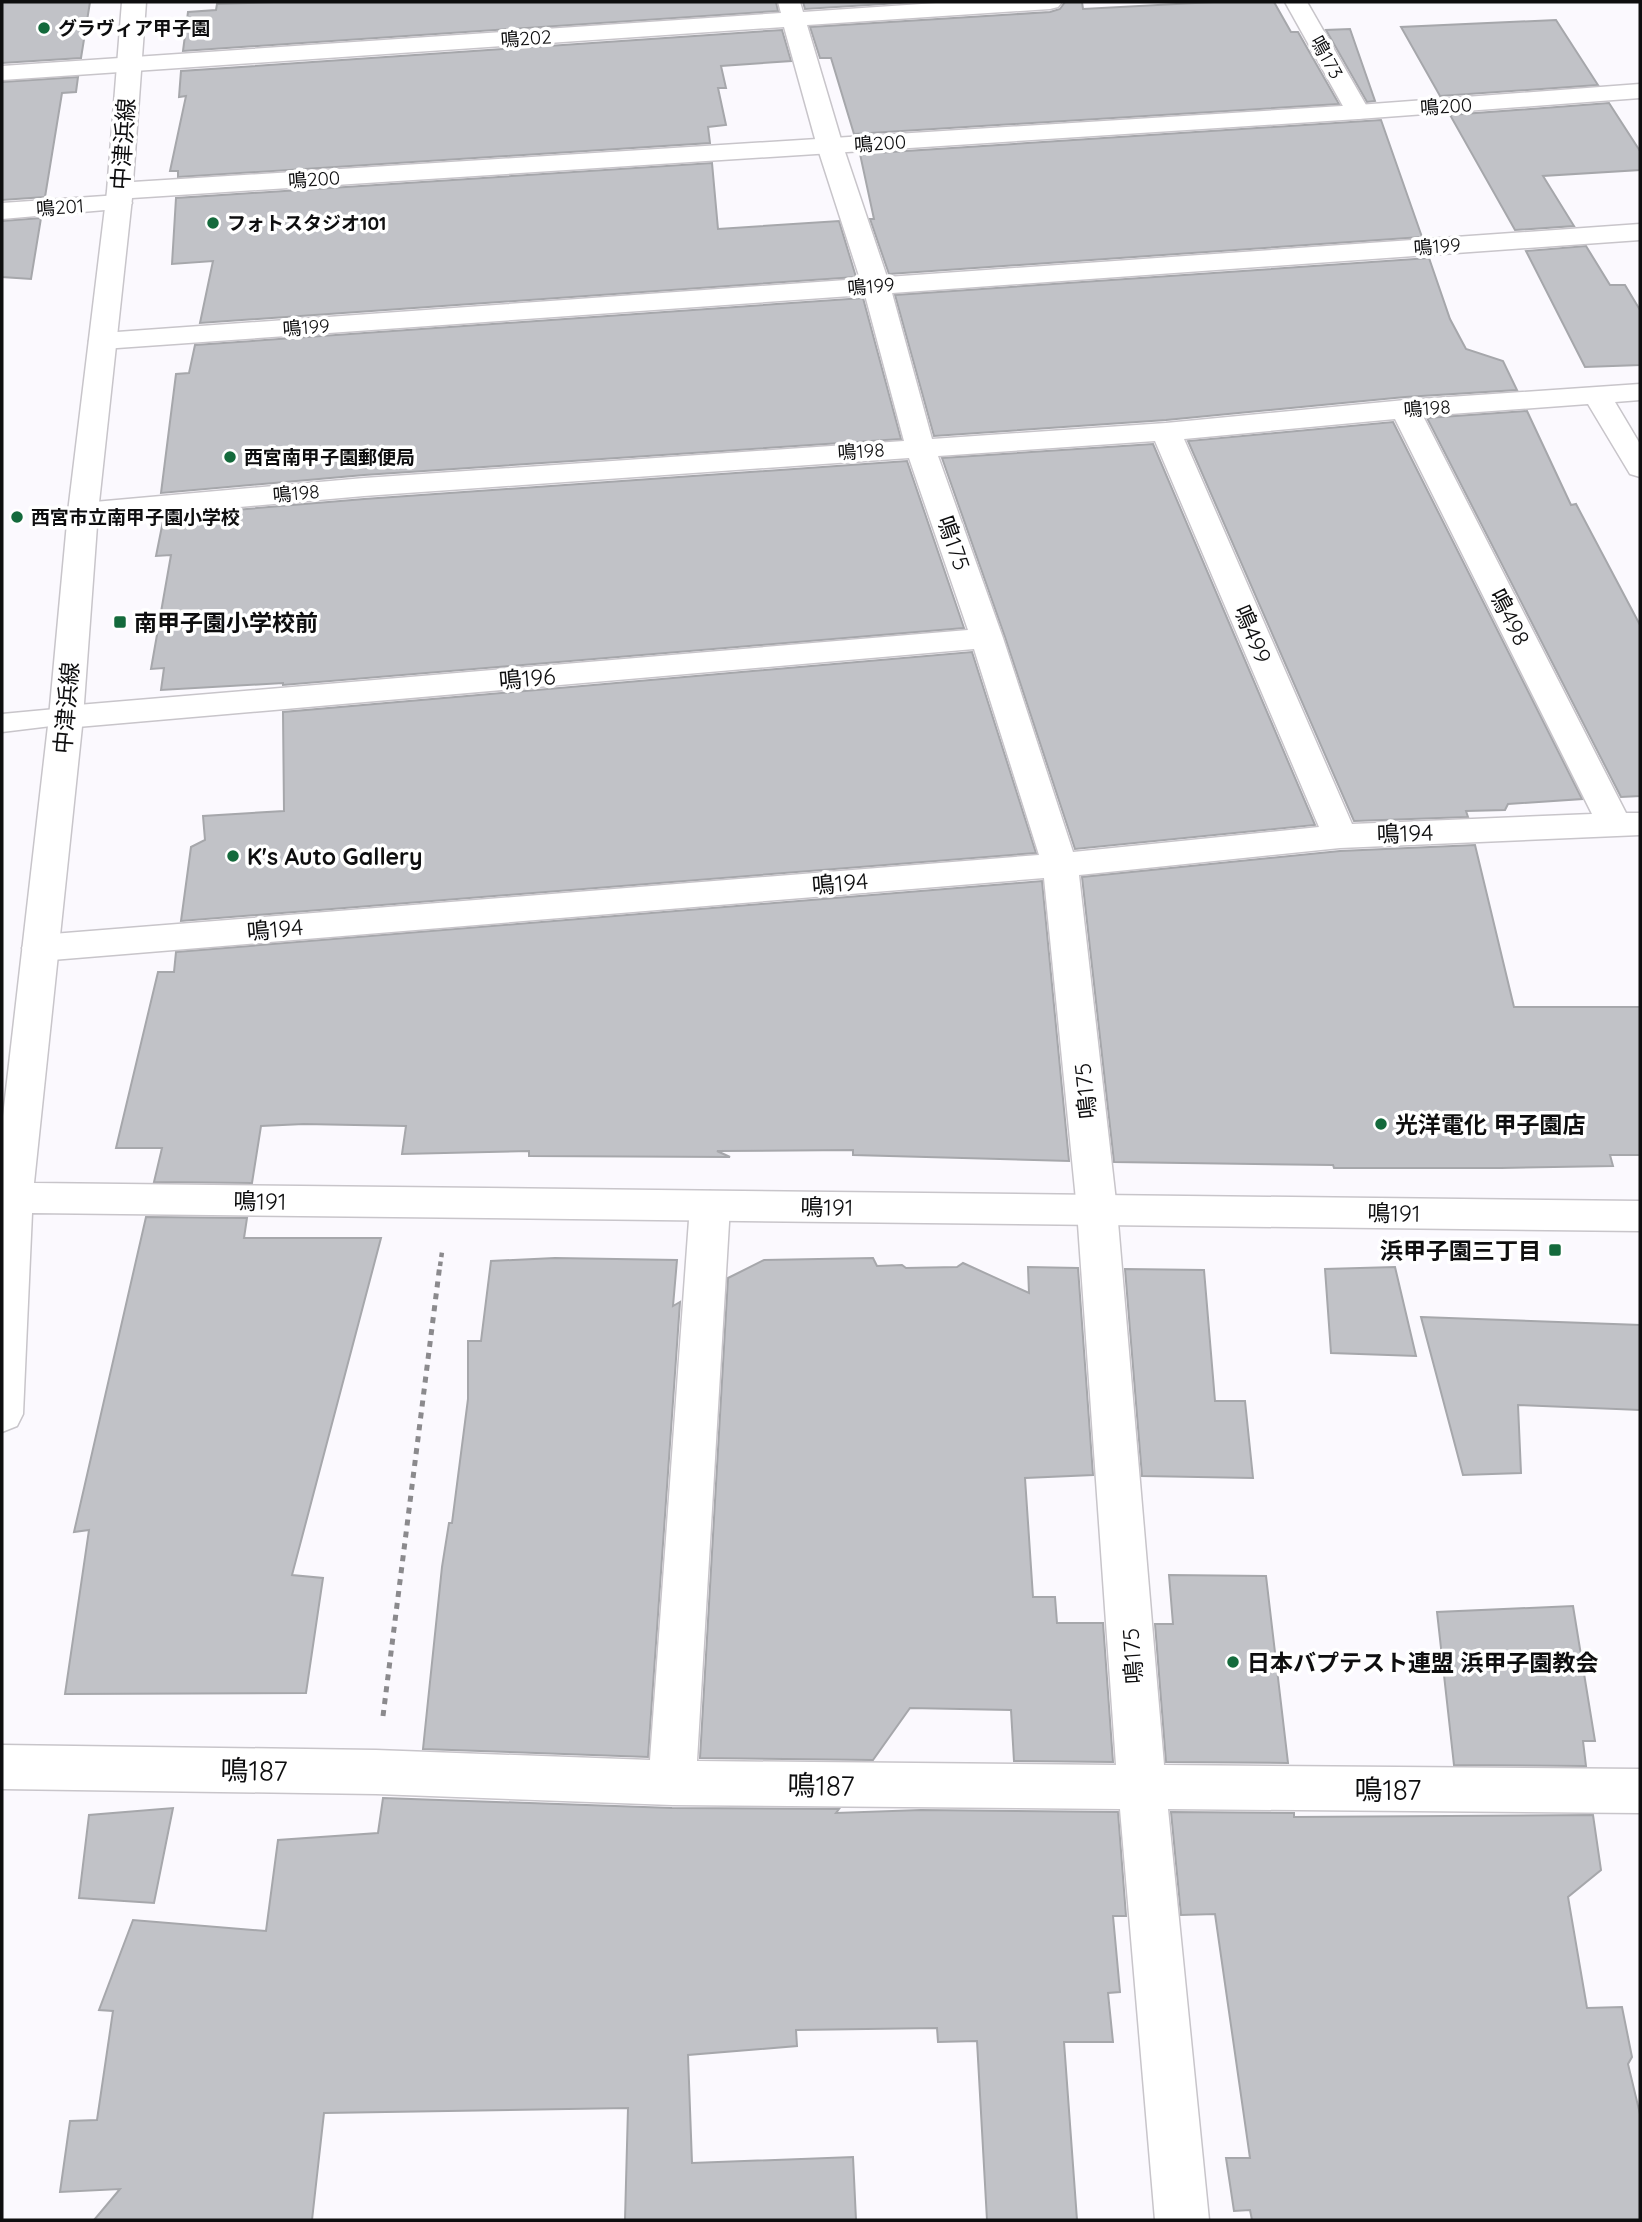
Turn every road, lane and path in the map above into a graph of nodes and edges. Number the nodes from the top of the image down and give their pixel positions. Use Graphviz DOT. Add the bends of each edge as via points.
graph roads {
  1 [pos="134,2"];
  2 [pos="1050,2"];
  3 [pos="1296,2"];
  4 [pos="792,10"];
  5 [pos="130,65"];
  6 [pos="2,73"];
  7 [pos="1640,91"];
  8 [pos="1358,112"];
  9 [pos="830,146"];
  10 [pos="119,197"];
  11 [pos="2,211"];
  12 [pos="1640,232"];
  13 [pos="876,286"];
  14 [pos="103,341"];
  15 [pos="1640,392"];
  16 [pos="1597,397"];
  17 [pos="1405,409"];
  18 [pos="1166,432"];
  19 [pos="920,447"];
  20 [pos="1640,468"];
  21 [pos="83,512"];
  22 [pos="987,638"];
  23 [pos="66,717"];
  24 [pos="2,723"];
  25 [pos="1627,825"];
  26 [pos="1340,836"];
  27 [pos="1060,865"];
  28 [pos="40,948"];
  29 [pos="13,1198"];
  30 [pos="448,1203"];
  31 [pos="710,1206"];
  32 [pos="1097,1210"];
  33 [pos="1640,1216"];
  34 [pos="2,1414"];
  35 [pos="2,1767"];
  36 [pos="376,1772"];
  37 [pos="673,1783"];
  38 [pos="1142,1788"];
  39 [pos="1640,1791"];
  40 [pos="1182,2220"];
  1 -- 5 [label="street, 中津浜線"];
  2 -- 4 [label="street, 鳴202"];
  3 -- 8 [label="street, 鳴173"];
  4 -- 5 [label="street, 鳴202"];
  4 -- 9 [label="street, 鳴175"];
  5 -- 6 [label="street, 鳴202"];
  5 -- 10 [label="street, 中津浜線"];
  7 -- 8 [label="street, 鳴200"];
  8 -- 9 [label="street, 鳴200"];
  9 -- 10 [label="street, 鳴200"];
  9 -- 13 [label="street, 鳴175"];
  10 -- 11 [label="street, 鳴201"];
  10 -- 14 [label="street, 中津浜線"];
  12 -- 13 [label="street, 鳴199"];
  13 -- 14 [label="street, 鳴199"];
  13 -- 19 [label="street, 鳴175"];
  14 -- 21 [label="street, 中津浜線"];
  15 -- 16 [label="street, 鳴198"];
  16 -- 17 [label="street, 鳴198"];
  16 -- 20 [label="street"];
  17 -- 18 [label="street, 鳴198"];
  17 -- 25 [label="street, 鳴498"];
  18 -- 19 [label="street, 鳴198"];
  18 -- 26 [label="street, 鳴499"];
  19 -- 21 [label="street, 鳴198"];
  19 -- 22 [label="street, 鳴175"];
  21 -- 23 [label="street, 中津浜線"];
  22 -- 23 [label="street, 鳴196"];
  22 -- 27 [label="street, 鳴175"];
  23 -- 24 [label="lane"];
  23 -- 28 [label="street, 中津浜線"];
  25 -- 26 [label="street, 鳴194"];
  26 -- 27 [label="street, 鳴194"];
  27 -- 28 [label="street, 鳴194"];
  27 -- 32 [label="street, 鳴175"];
  28 -- 29 [label="street, 中津浜線"];
  29 -- 30 [label="street, 鳴191"];
  29 -- 34 [label="street, 中津浜線"];
  30 -- 31 [label="street, 鳴191"];
  30 -- 36 [label="path"];
  31 -- 32 [label="street, 鳴191"];
  31 -- 37 [label="street"];
  32 -- 33 [label="street, 鳴191"];
  32 -- 38 [label="street, 鳴175"];
  35 -- 36 [label="street, 鳴187"];
  36 -- 37 [label="street, 鳴187"];
  37 -- 38 [label="street, 鳴187"];
  38 -- 39 [label="street, 鳴187"];
  38 -- 40 [label="street, 鳴175"];
}
